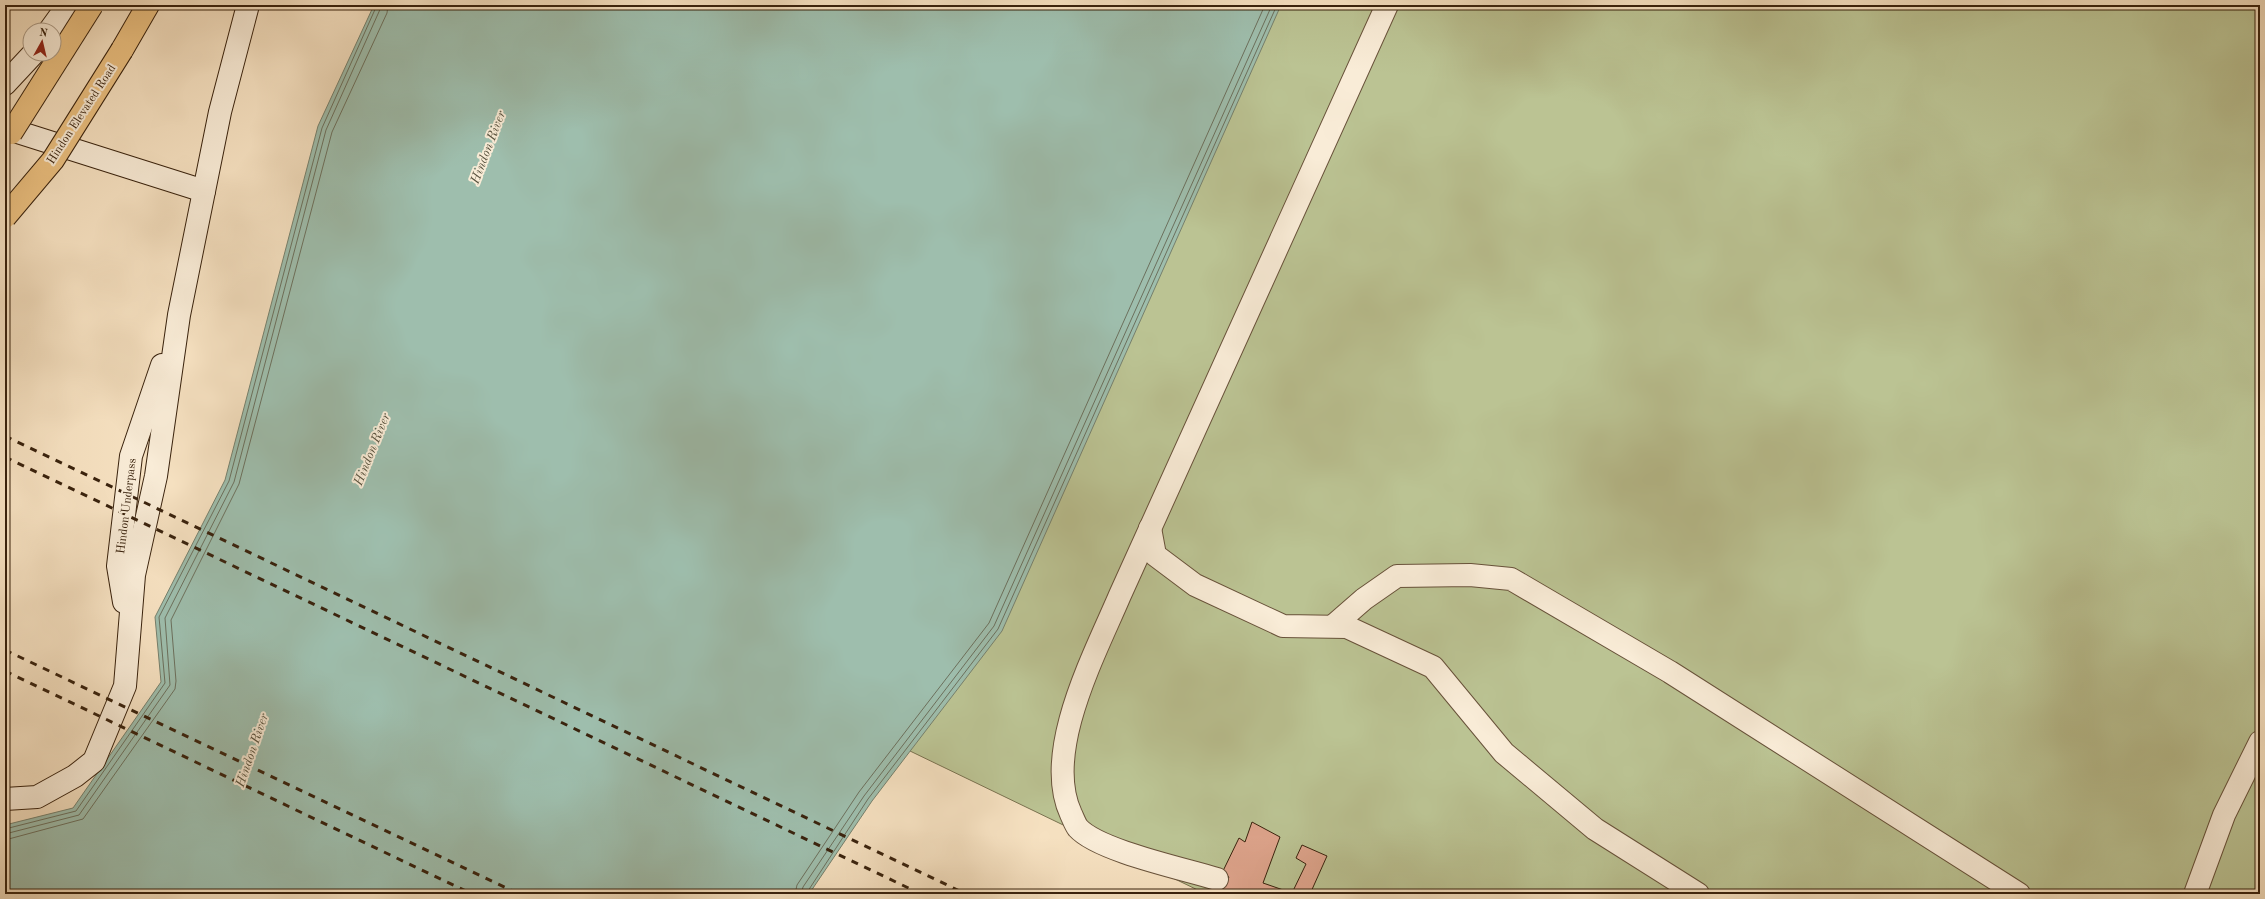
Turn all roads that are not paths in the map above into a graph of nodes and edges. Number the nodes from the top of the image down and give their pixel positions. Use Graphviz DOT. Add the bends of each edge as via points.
graph roads {
  1 [pos="68,5"];
  2 [pos="92,5"];
  3 [pos="148,5"];
  4 [pos="248,5"];
  5 [pos="1387,5"];
  6 [pos="56,22"];
  7 [pos="26,62"];
  8 [pos="5,84"];
  9 [pos="5,128"];
  10 [pos="5,140"];
  11 [pos="204,191"];
  12 [pos="5,217"];
  13 [pos="1150,528"];
  14 [pos="1332,626"];
  15 [pos="2260,742"];
  16 [pos="5,798"];
  17 [pos="1217,879"];
  18 [pos="1698,894"];
  19 [pos="2019,894"];
  20 [pos="2195,894"];
  1 -- 6 [label="street"];
  2 -- 10 [label="highway, bridge"];
  3 -- 12 [label="highway, Hindon Elevated Road, bridge" via="53,160"];
  4 -- 11 [label="street, Hindon Underpass" via="220,112"];
  5 -- 13 [label="street"];
  7 -- 8 [label="street"];
  9 -- 11 [label="street"];
  11 -- 16 [label="street, Hindon Underpass" via="179,315 156,476 134,575 125,686 94,761 75,776 37,797"];
  13 -- 14 [label="street" via="1155,555 1195,586 1284,626"];
  13 -- 17 [label="street" via="1076,703 1065,737 1062,762 1063,790 1068,808 1078,827 1090,837 1114,848"];
  14 -- 18 [label="street" via="1347,627 1433,667 1504,753 1595,829"];
  14 -- 19 [label="street" via="1396,576 1470,575 1512,579 1676,676"];
  15 -- 20 [label="street" via="2224,815"];
}
